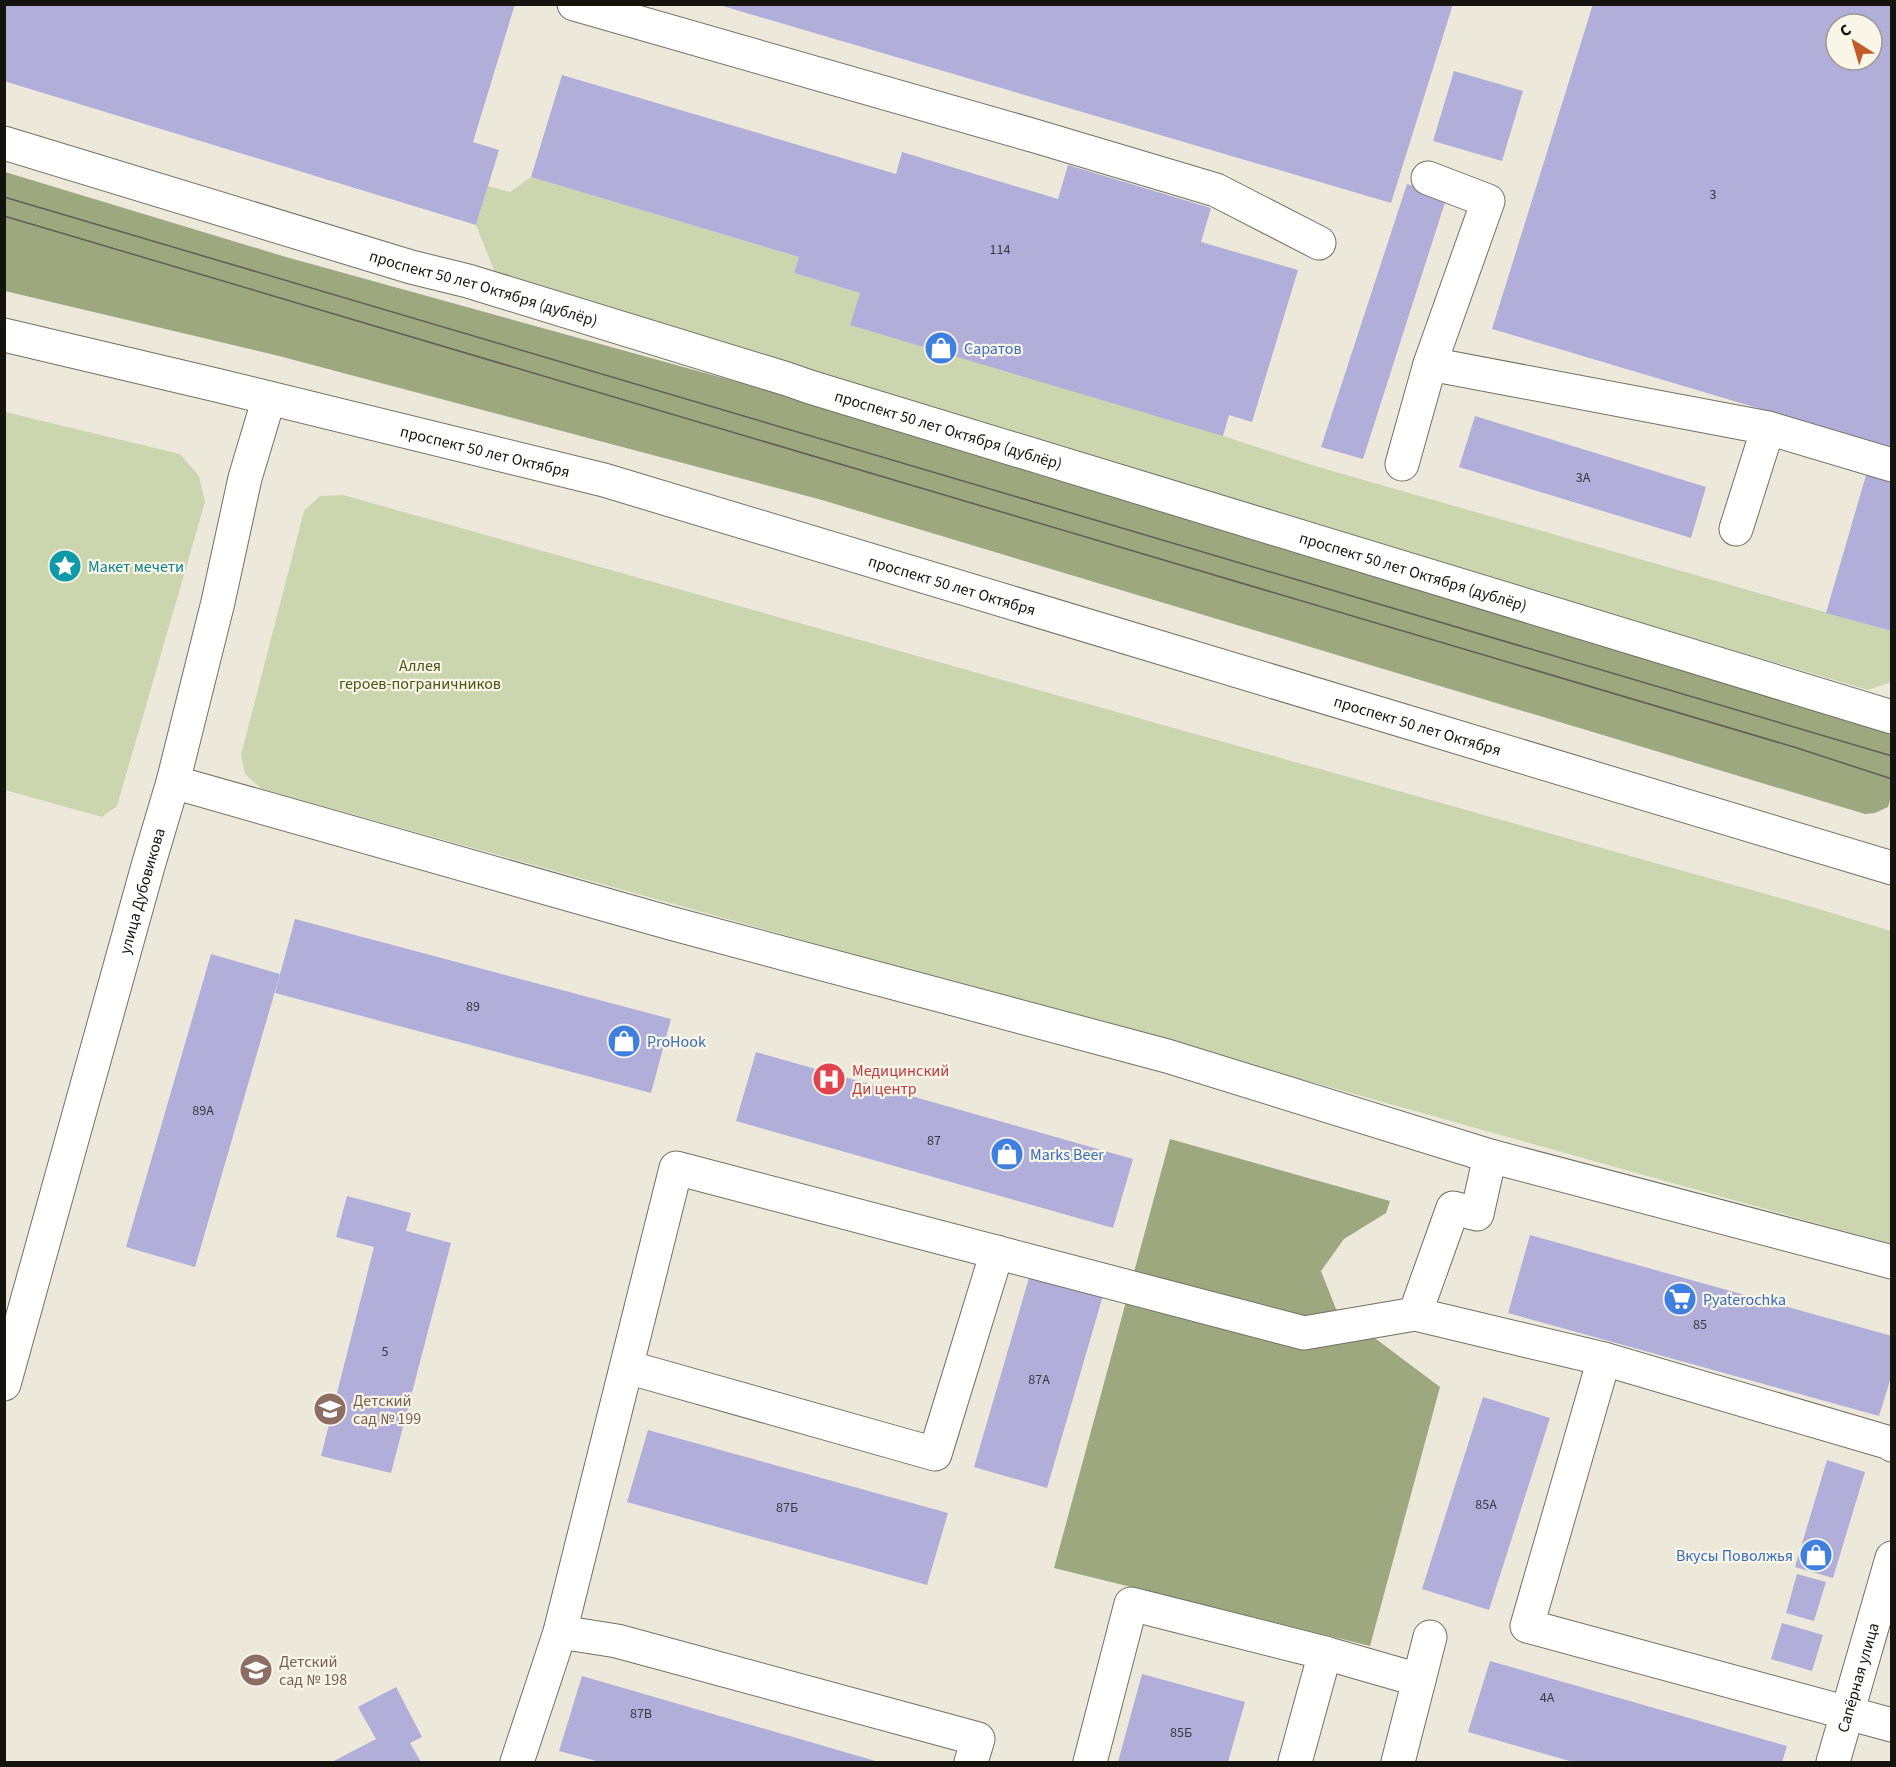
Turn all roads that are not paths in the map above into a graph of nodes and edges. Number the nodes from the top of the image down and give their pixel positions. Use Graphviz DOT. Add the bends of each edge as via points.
graph roads {
  1 [pos="574,4"];
  2 [pos="4,143"];
  3 [pos="1428,178"];
  4 [pos="1319,243"];
  5 [pos="4,335"];
  6 [pos="1430,364"];
  7 [pos="269,398"];
  8 [pos="1767,428"];
  9 [pos="1402,464"];
  10 [pos="1892,465"];
  11 [pos="1736,529"];
  12 [pos="1892,717"];
  13 [pos="173,782"];
  14 [pos="1892,868"];
  15 [pos="1490,1156"];
  16 [pos="997,1252"];
  17 [pos="1892,1262"];
  18 [pos="1415,1314"];
  19 [pos="1604,1359"];
  20 [pos="627,1367"];
  21 [pos="4,1384"];
  22 [pos="1892,1445"];
  23 [pos="1892,1558"];
  24 [pos="560,1632"];
  25 [pos="1431,1637"];
  26 [pos="1325,1653"];
  27 [pos="1419,1680"];
  28 [pos="1848,1712"];
  29 [pos="1892,1725"];
  30 [pos="517,1762"];
  31 [pos="971,1762"];
  32 [pos="1090,1762"];
  33 [pos="1295,1762"];
  34 [pos="1398,1762"];
  35 [pos="1833,1762"];
  1 -- 4 [label="street" via="1216,190"];
  2 -- 12 [label="street, проспект 50 лет Октября (дублёр)"];
  3 -- 6 [label="street" via="1488,201"];
  5 -- 7 [label="street, проспект 50 лет Октября"];
  6 -- 8 [label="street"];
  6 -- 9 [label="street"];
  7 -- 13 [label="street, улица Дубовикова" via="245,478"];
  7 -- 14 [label="street, проспект 50 лет Октября" via="604,480"];
  8 -- 10 [label="street"];
  8 -- 11 [label="street"];
  13 -- 15 [label="street" via="670,923 1167,1056"];
  13 -- 21 [label="street, улица Дубовикова"];
  15 -- 17 [label="street"];
  15 -- 18 [label="street" via="1477,1214 1453,1208"];
  16 -- 18 [label="street" via="1304,1333"];
  16 -- 20 [label="street" via="935,1454"];
  16 -- 20 [label="street" via="676,1168"];
  18 -- 19 [label="street"];
  19 -- 22 [label="street"];
  19 -- 28 [label="street" via="1527,1626"];
  20 -- 24 [label="street"];
  23 -- 28 [label="street, Сапёрная улица"];
  24 -- 30 [label="street"];
  24 -- 31 [label="street" via="617,1641 978,1739"];
  25 -- 27 [label="street"];
  26 -- 27 [label="street"];
  26 -- 32 [label="street" via="1131,1604"];
  26 -- 33 [label="street"];
  27 -- 34 [label="street"];
  28 -- 29 [label="street"];
  28 -- 35 [label="street, Сапёрная улица"];
}
